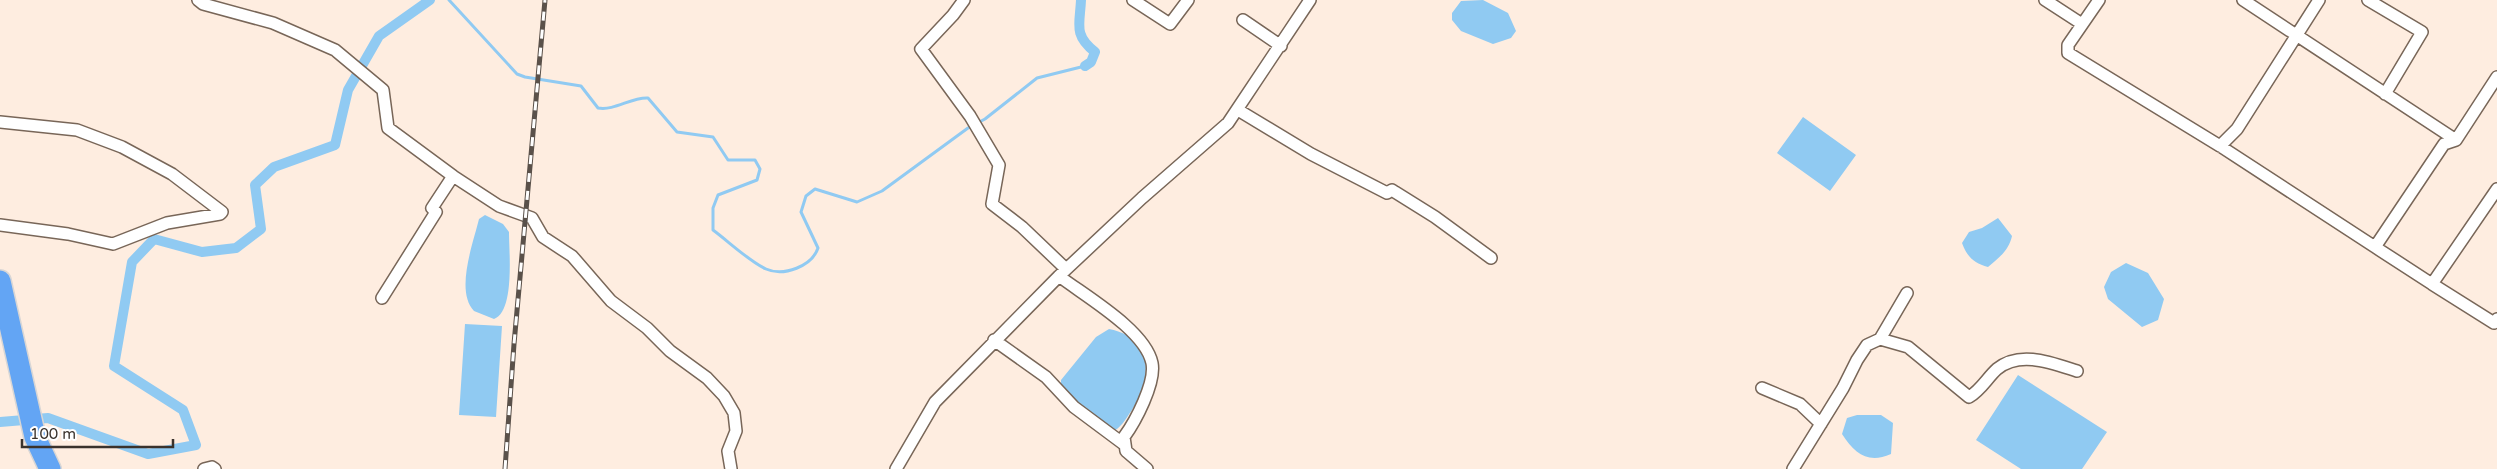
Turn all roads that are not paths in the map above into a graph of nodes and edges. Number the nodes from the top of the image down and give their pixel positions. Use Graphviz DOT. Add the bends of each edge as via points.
graph roads {
  1 [pos="198,0"];
  2 [pos="964,0"];
  3 [pos="1133,0"];
  4 [pos="1188,0"];
  5 [pos="1310,0"];
  6 [pos="2044,0"];
  7 [pos="2099,0"];
  8 [pos="2243,0"];
  9 [pos="2319,0"];
  10 [pos="2368,0"];
  11 [pos="1243,20"];
  12 [pos="2082,24"];
  13 [pos="2296,35"];
  14 [pos="1281,46"];
  15 [pos="2497,77"];
  16 [pos="2385,94"];
  17 [pos="1238,110"];
  18 [pos="0,122"];
  19 [pos="2456,140"];
  20 [pos="2220,146"];
  21 [pos="452,176"];
  22 [pos="2497,189"];
  23 [pos="0,225"];
  24 [pos="2375,247"];
  25 [pos="1491,258"];
  26 [pos="1062,272"];
  27 [pos="0,281"];
  28 [pos="2432,284"];
  29 [pos="1907,293"];
  30 [pos="382,298"];
  31 [pos="2497,319"];
  32 [pos="0,336"];
  33 [pos="1880,339"];
  34 [pos="994,340"];
  35 [pos="2077,371"];
  36 [pos="1762,388"];
  37 [pos="22,404"];
  38 [pos="1821,424"];
  39 [pos="30,440"];
  40 [pos="1125,445"];
  41 [pos="37,469"];
  42 [pos="50,469"];
  43 [pos="204,469"];
  44 [pos="215,469"];
  45 [pos="731,469"];
  46 [pos="896,469"];
  47 [pos="1147,469"];
  48 [pos="1793,469"];
  1 -- 21 [label="street" via="273,24 335,50 383,90 388,128"];
  2 -- 26 [label="street" via="921,49 970,116 998,165 992,204 1022,227"];
  3 -- 4 [label="street" via="1170,24"];
  5 -- 14 [label="street"];
  6 -- 12 [label="street"];
  7 -- 12 [label="street"];
  8 -- 13 [label="street"];
  9 -- 13 [label="street"];
  10 -- 16 [label="street" via="2422,32"];
  11 -- 14 [label="street"];
  12 -- 20 [label="street" via="2068,45 2068,53"];
  13 -- 16 [label="street"];
  13 -- 20 [label="street" via="2237,129"];
  14 -- 17 [label="street"];
  15 -- 19 [label="street"];
  16 -- 19 [label="street"];
  17 -- 25 [label="street" via="1311,154 1387,192 1392,190"];
  17 -- 26 [label="street" via="1228,123"];
  18 -- 23 [label="street" via="77,130 122,147 172,174 222,212 161,224 113,244"];
  19 -- 24 [label="street" via="2444,144"];
  20 -- 24 [label="street"];
  21 -- 30 [label="street" via="432,208 436,212"];
  21 -- 45 [label="street" via="498,206 532,218 543,237 572,256 611,301 707,378 734,413 736,431 728,451"];
  22 -- 28 [label="street"];
  24 -- 28 [label="street"];
  26 -- 34 [label="street"];
  26 -- 40 [label="street" via="1139,338 1147,350 1152,378 1124,438"];
  27 -- 37 [label="highway"];
  28 -- 31 [label="street" via="2494,323"];
  29 -- 33 [label="street"];
  32 -- 37 [label="highway"];
  33 -- 35 [label="street" via="1908,347 1969,398 1998,369 2011,361 2039,359"];
  33 -- 38 [label="street" via="1867,345"];
  34 -- 40 [label="street" via="1046,378 1074,407"];
  34 -- 46 [label="street" via="935,402"];
  36 -- 38 [label="street" via="1800,404"];
  37 -- 39 [label="highway"];
  38 -- 48 [label="street"];
  39 -- 41 [label="highway"];
  39 -- 42 [label="highway"];
  40 -- 47 [label="street" via="1126,451"];
  43 -- 44 [label="street"];
}
